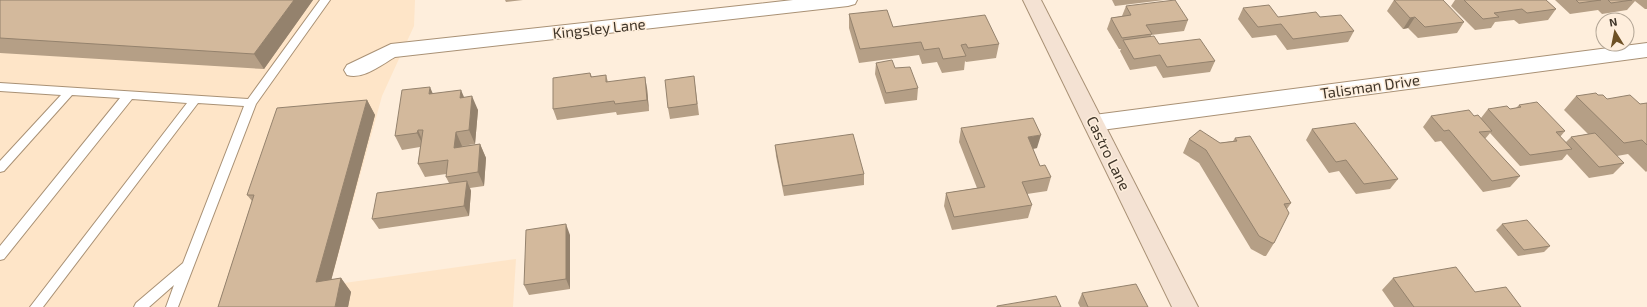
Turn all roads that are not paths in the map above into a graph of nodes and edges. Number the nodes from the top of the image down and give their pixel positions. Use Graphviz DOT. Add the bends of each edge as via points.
graph roads {
  1 [pos="325,0"];
  2 [pos="848,0"];
  3 [pos="1032,0"];
  4 [pos="1647,50"];
  5 [pos="354,70"];
  6 [pos="5,88"];
  7 [pos="70,92"];
  8 [pos="129,96"];
  9 [pos="0,98"];
  10 [pos="195,100"];
  11 [pos="251,104"];
  12 [pos="1094,123"];
  13 [pos="0,168"];
  14 [pos="0,255"];
  15 [pos="189,265"];
  16 [pos="36,307"];
  17 [pos="140,307"];
  18 [pos="172,307"];
  19 [pos="1186,307"];
  1 -- 11 [label="lane"];
  2 -- 5 [label="street, Kingsley Lane" via="391,51"];
  3 -- 12 [label="street, Castro Lane"];
  4 -- 12 [label="street, Talisman Drive"];
  6 -- 7 [label="lane"];
  6 -- 9 [label="lane"];
  7 -- 8 [label="lane"];
  7 -- 13 [label="lane"];
  8 -- 10 [label="lane"];
  8 -- 14 [label="lane"];
  10 -- 11 [label="lane"];
  10 -- 16 [label="lane"];
  11 -- 15 [label="lane"];
  12 -- 19 [label="street, Castro Lane"];
  15 -- 17 [label="lane"];
  15 -- 18 [label="lane"];
}
